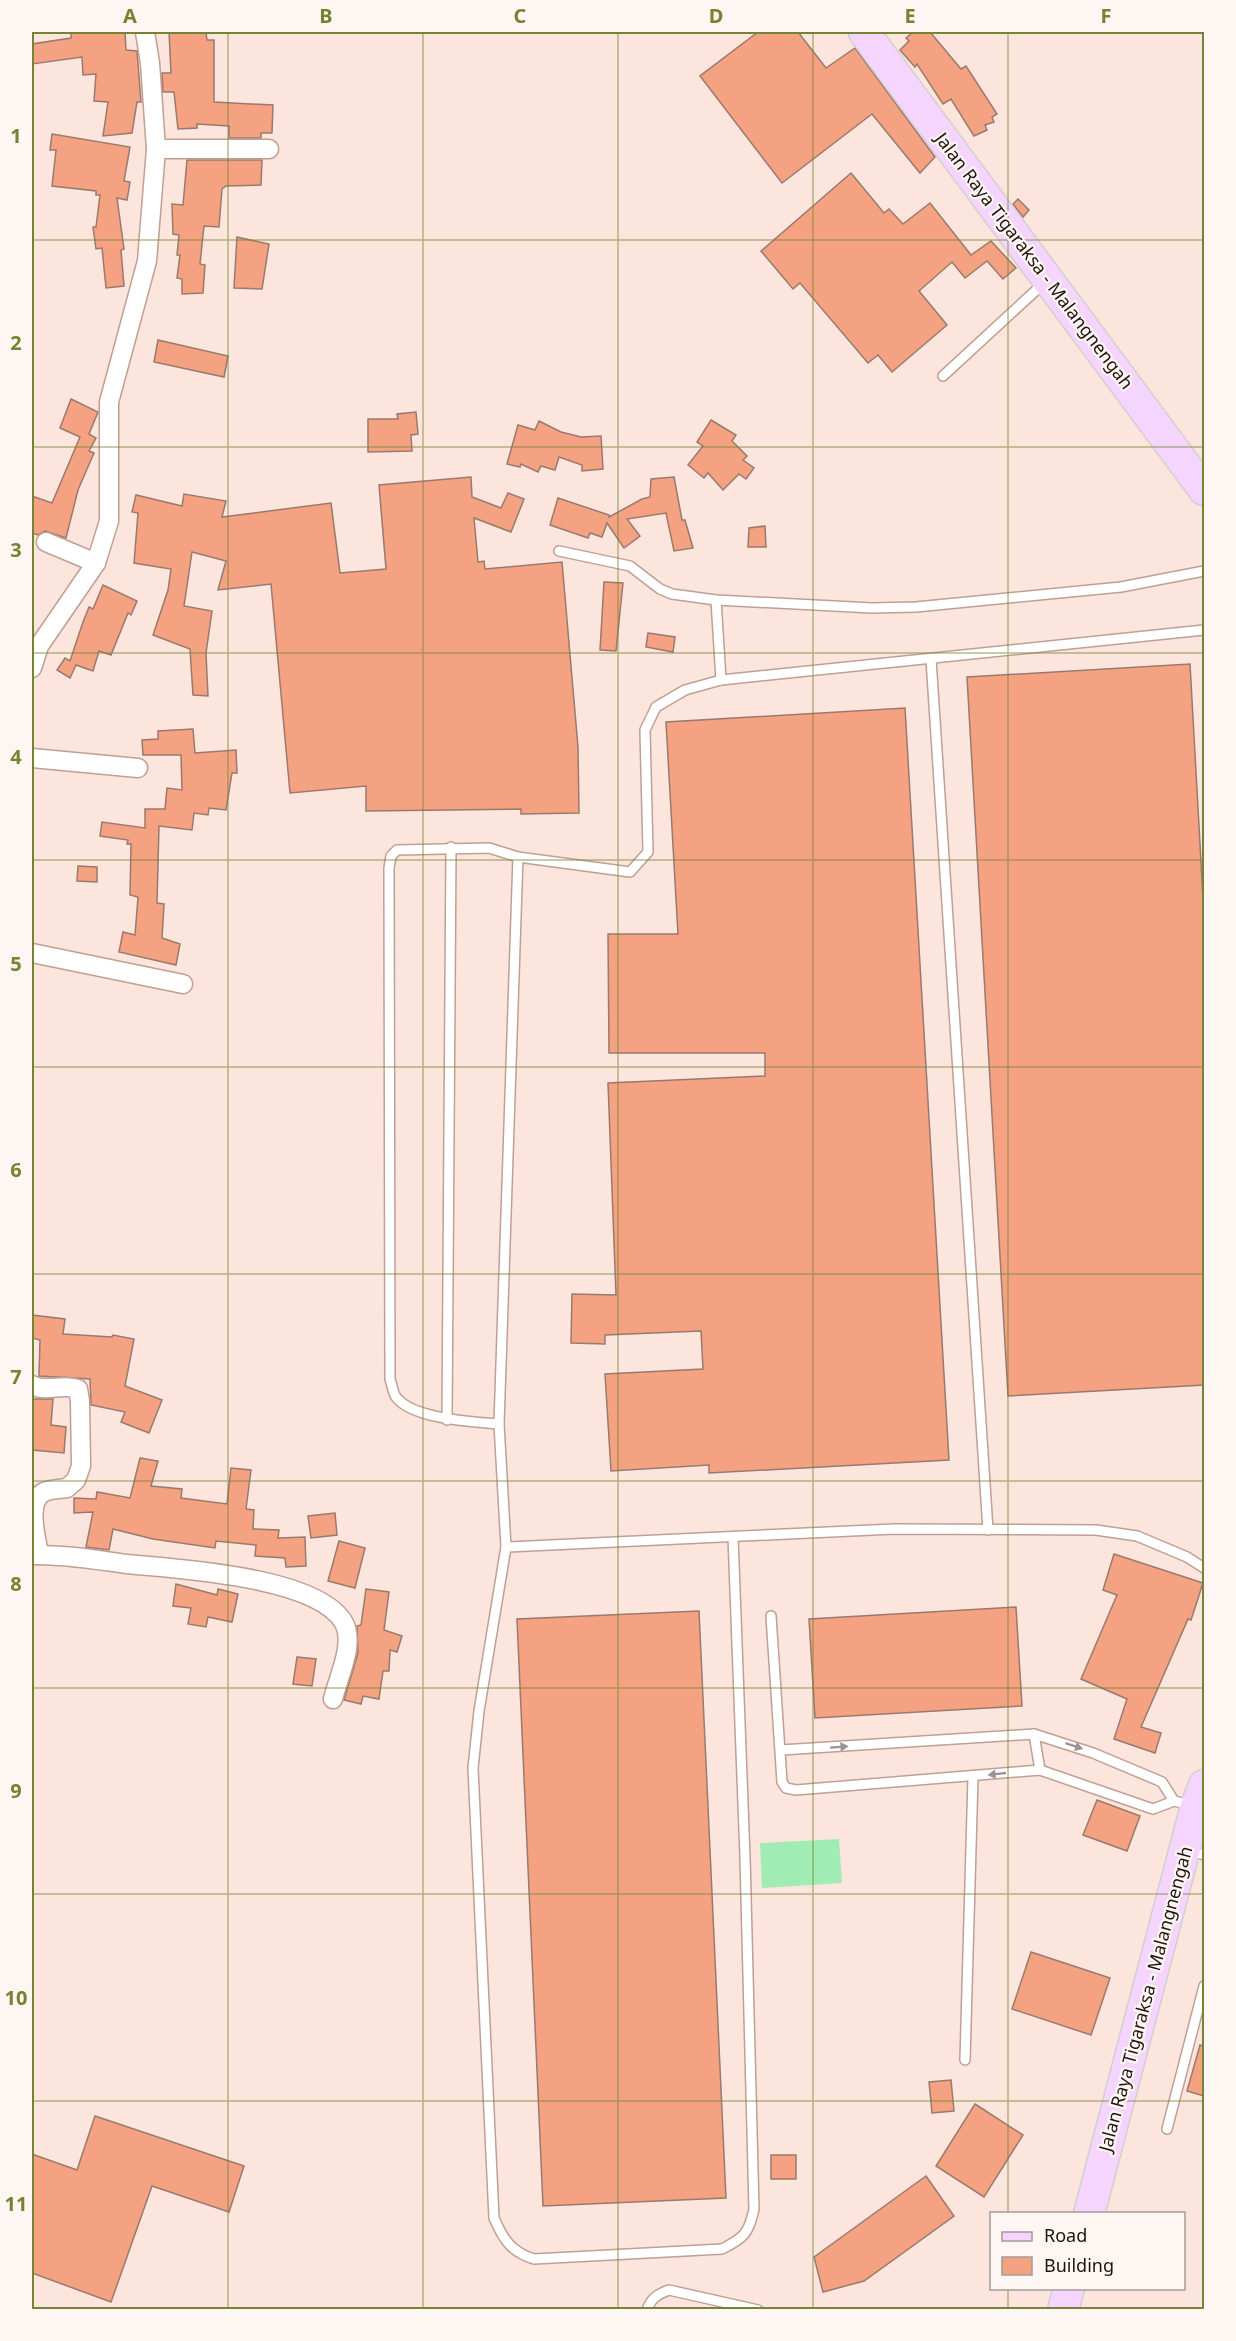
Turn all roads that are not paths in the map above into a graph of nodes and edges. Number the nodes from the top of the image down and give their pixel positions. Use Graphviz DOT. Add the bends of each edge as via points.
graph roads {
  1 [pos="145,32"];
  2 [pos="864,32"];
  3 [pos="156,149"];
  4 [pos="269,149"];
  5 [pos="1048,279"];
  6 [pos="943,376"];
  7 [pos="1204,490"];
  8 [pos="46,542"];
  9 [pos="559,551"];
  10 [pos="96,563"];
  11 [pos="1204,571"];
  12 [pos="716,600"];
  13 [pos="1204,630"];
  14 [pos="931,659"];
  15 [pos="32,668"];
  16 [pos="721,680"];
  17 [pos="32,758"];
  18 [pos="138,768"];
  19 [pos="452,847"];
  20 [pos="518,857"];
  21 [pos="32,953"];
  22 [pos="183,984"];
  23 [pos="32,1385"];
  24 [pos="447,1420"];
  25 [pos="499,1424"];
  26 [pos="988,1530"];
  27 [pos="733,1537"];
  28 [pos="506,1547"];
  29 [pos="35,1555"];
  30 [pos="1204,1568"];
  31 [pos="771,1616"];
  32 [pos="333,1699"];
  33 [pos="1034,1734"];
  34 [pos="781,1750"];
  35 [pos="1040,1770"];
  36 [pos="973,1777"];
  37 [pos="1192,1797"];
  38 [pos="1195,1852"];
  39 [pos="1204,1986"];
  40 [pos="965,2060"];
  41 [pos="1167,2129"];
  42 [pos="1090,2212"];
  43 [pos="1069,2290"];
  44 [pos="648,2310"];
  45 [pos="758,2310"];
  46 [pos="1063,2310"];
  1 -- 3 [label="street"];
  2 -- 5 [label="main road, Jalan Raya Tigaraksa - Malangnengah"];
  3 -- 4 [label="street"];
  3 -- 10 [label="street" via="146,272 109,402 109,521"];
  5 -- 6 [label="lane"];
  5 -- 7 [label="main road, Jalan Raya Tigaraksa - Malangnengah"];
  8 -- 10 [label="street"];
  9 -- 12 [label="lane" via="630,566 672,594"];
  10 -- 15 [label="street" via="39,646"];
  11 -- 12 [label="lane" via="1121,587 916,607"];
  12 -- 16 [label="lane"];
  13 -- 14 [label="lane"];
  14 -- 16 [label="lane"];
  14 -- 26 [label="lane"];
  16 -- 20 [label="lane" via="685,690 656,707 645,730 648,852 640,864 630,872"];
  17 -- 18 [label="street"];
  19 -- 20 [label="lane" via="489,848"];
  19 -- 24 [label="lane"];
  19 -- 24 [label="lane" via="396,850 389,868 390,1379 396,1398"];
  20 -- 25 [label="lane"];
  21 -- 22 [label="street"];
  23 -- 29 [label="street" via="41,1389 78,1389 80,1401 80,1472 67,1488 46,1491 38,1497 33,1513"];
  24 -- 25 [label="lane"];
  25 -- 28 [label="lane"];
  26 -- 27 [label="lane" via="894,1529"];
  26 -- 30 [label="lane" via="1096,1530 1137,1536"];
  27 -- 28 [label="lane"];
  27 -- 28 [label="lane" via="746,1881 754,2209 750,2228 722,2249 534,2259 508,2245 494,2218 473,1768"];
  29 -- 32 [label="street" via="233,1575 312,1598 339,1617 347,1635"];
  31 -- 34 [label="lane"];
  34 -- 33 [label="lane, one-way"];
  33 -- 35 [label="lane"];
  33 -- 37 [label="lane, one-way" via="1093,1753"];
  34 -- 36 [label="lane" via="782,1782 796,1791"];
  35 -- 36 [label="lane, one-way"];
  35 -- 37 [label="lane" via="1153,1809"];
  36 -- 40 [label="lane"];
  37 -- 38 [label="main road, Jalan Raya Tigaraksa - Malangnengah"];
  38 -- 42 [label="main road, Jalan Raya Tigaraksa - Malangnengah"];
  39 -- 41 [label="lane"];
  43 -- 46 [label="main road"];
  44 -- 45 [label="lane" via="658,2294 669,2290"];
}
